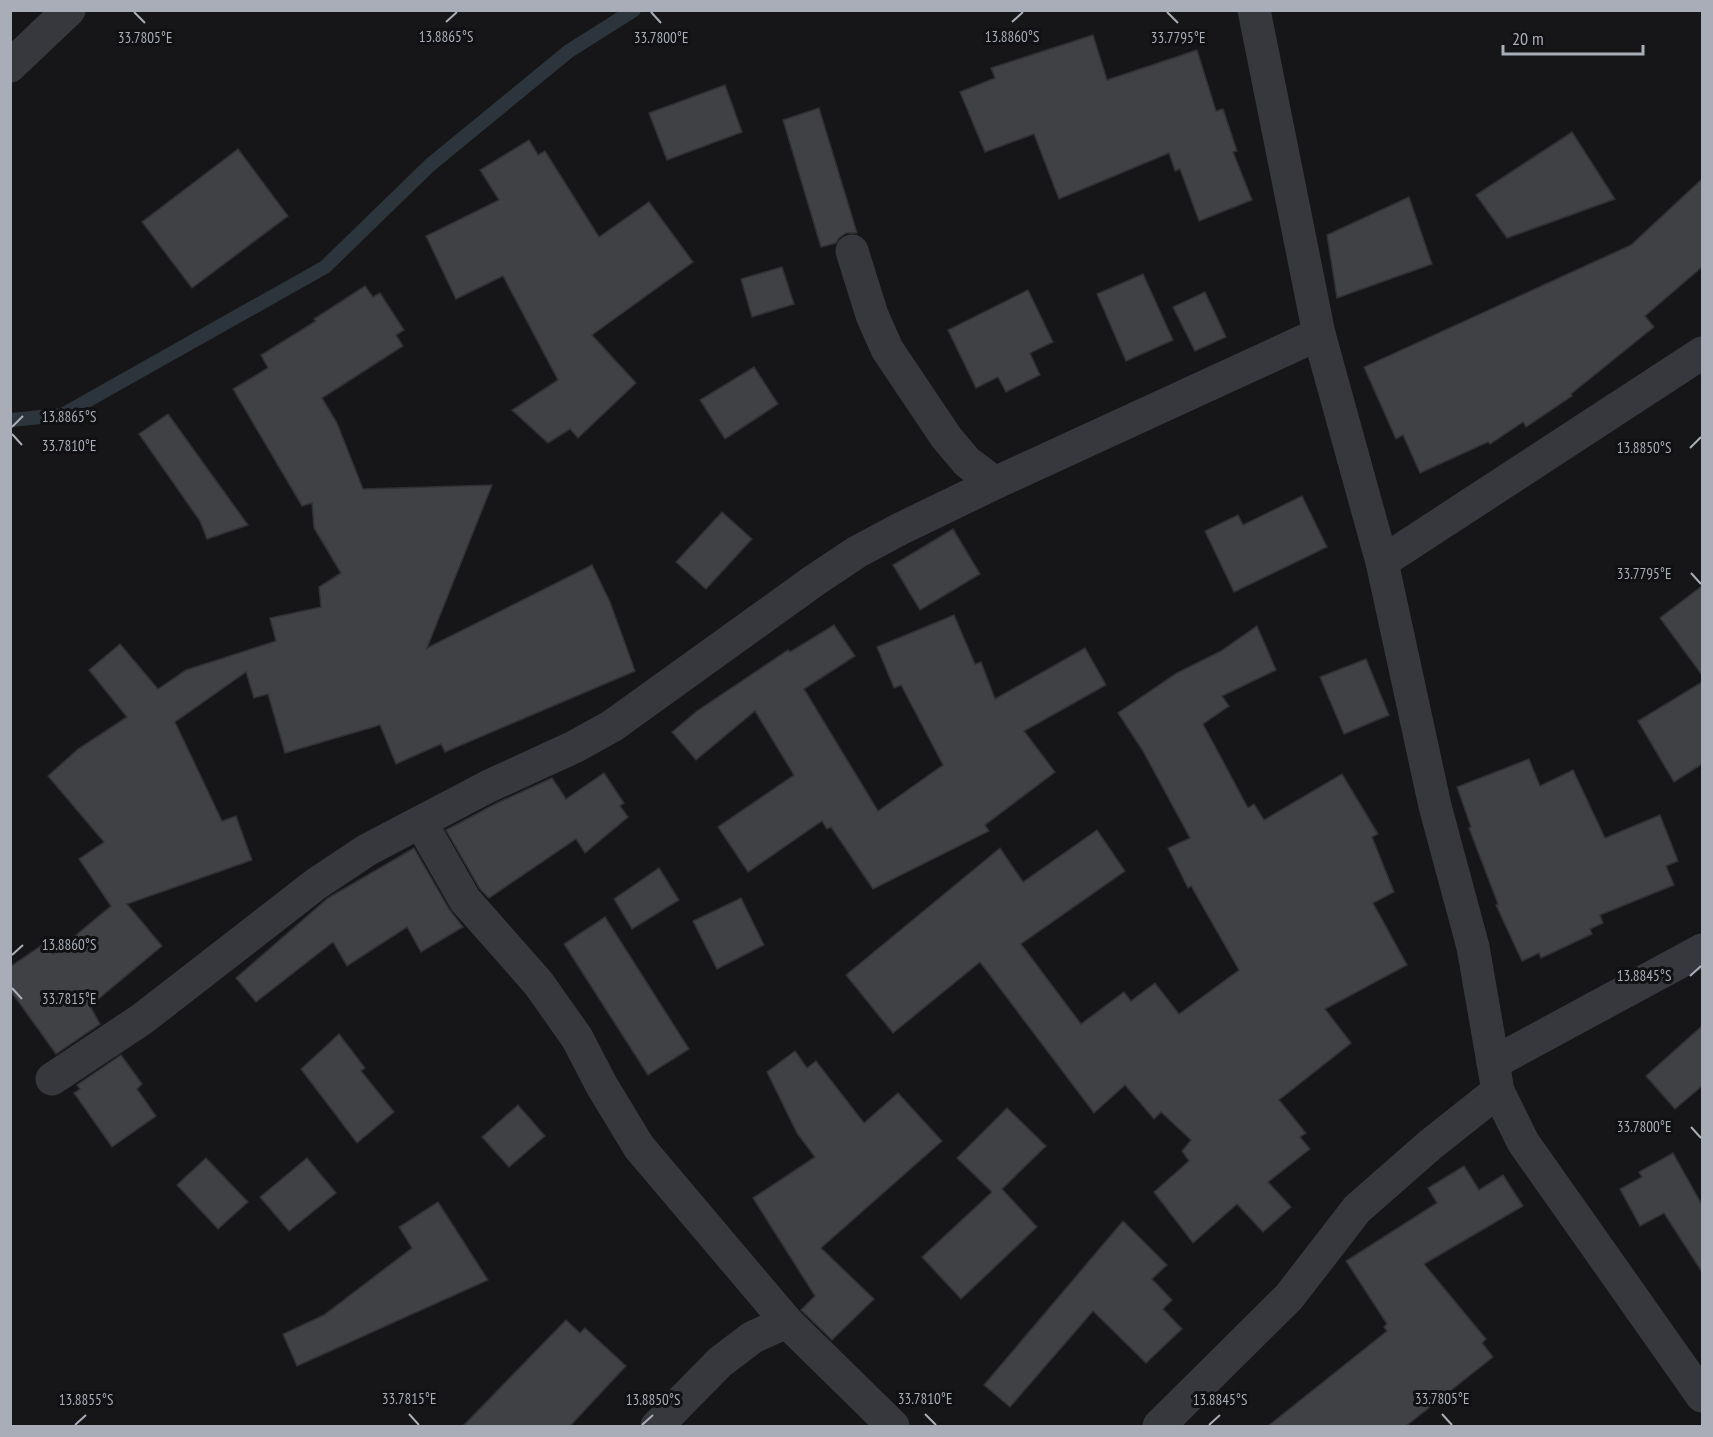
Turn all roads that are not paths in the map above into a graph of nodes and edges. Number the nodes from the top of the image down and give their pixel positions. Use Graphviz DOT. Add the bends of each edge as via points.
graph roads {
  1 [pos="69,10"];
  2 [pos="1254,10"];
  3 [pos="10,66"];
  4 [pos="852,251"];
  5 [pos="1319,334"];
  6 [pos="1702,353"];
  7 [pos="995,483"];
  8 [pos="1382,562"];
  9 [pos="420,823"];
  10 [pos="1702,950"];
  11 [pos="1496,1077"];
  12 [pos="52,1079"];
  13 [pos="787,1322"];
  14 [pos="1702,1396"];
  15 [pos="657,1426"];
  16 [pos="893,1426"];
  17 [pos="1159,1426"];
  1 -- 3 [label="street"];
  2 -- 5 [label="street"];
  4 -- 7 [label="street" via="887,349 946,437 967,462"];
  5 -- 7 [label="street"];
  5 -- 8 [label="street"];
  6 -- 8 [label="street"];
  7 -- 9 [label="street" via="857,552 612,726"];
  8 -- 11 [label="street" via="1435,806 1473,947"];
  9 -- 12 [label="street" via="367,850 316,884 152,1012"];
  9 -- 13 [label="street" via="465,900 539,984 577,1038 639,1147"];
  10 -- 11 [label="street"];
  11 -- 14 [label="street" via="1523,1142"];
  11 -- 17 [label="street" via="1430,1144 1357,1209 1289,1297"];
  13 -- 15 [label="street" via="753,1337 720,1362"];
  13 -- 16 [label="street"];
}
